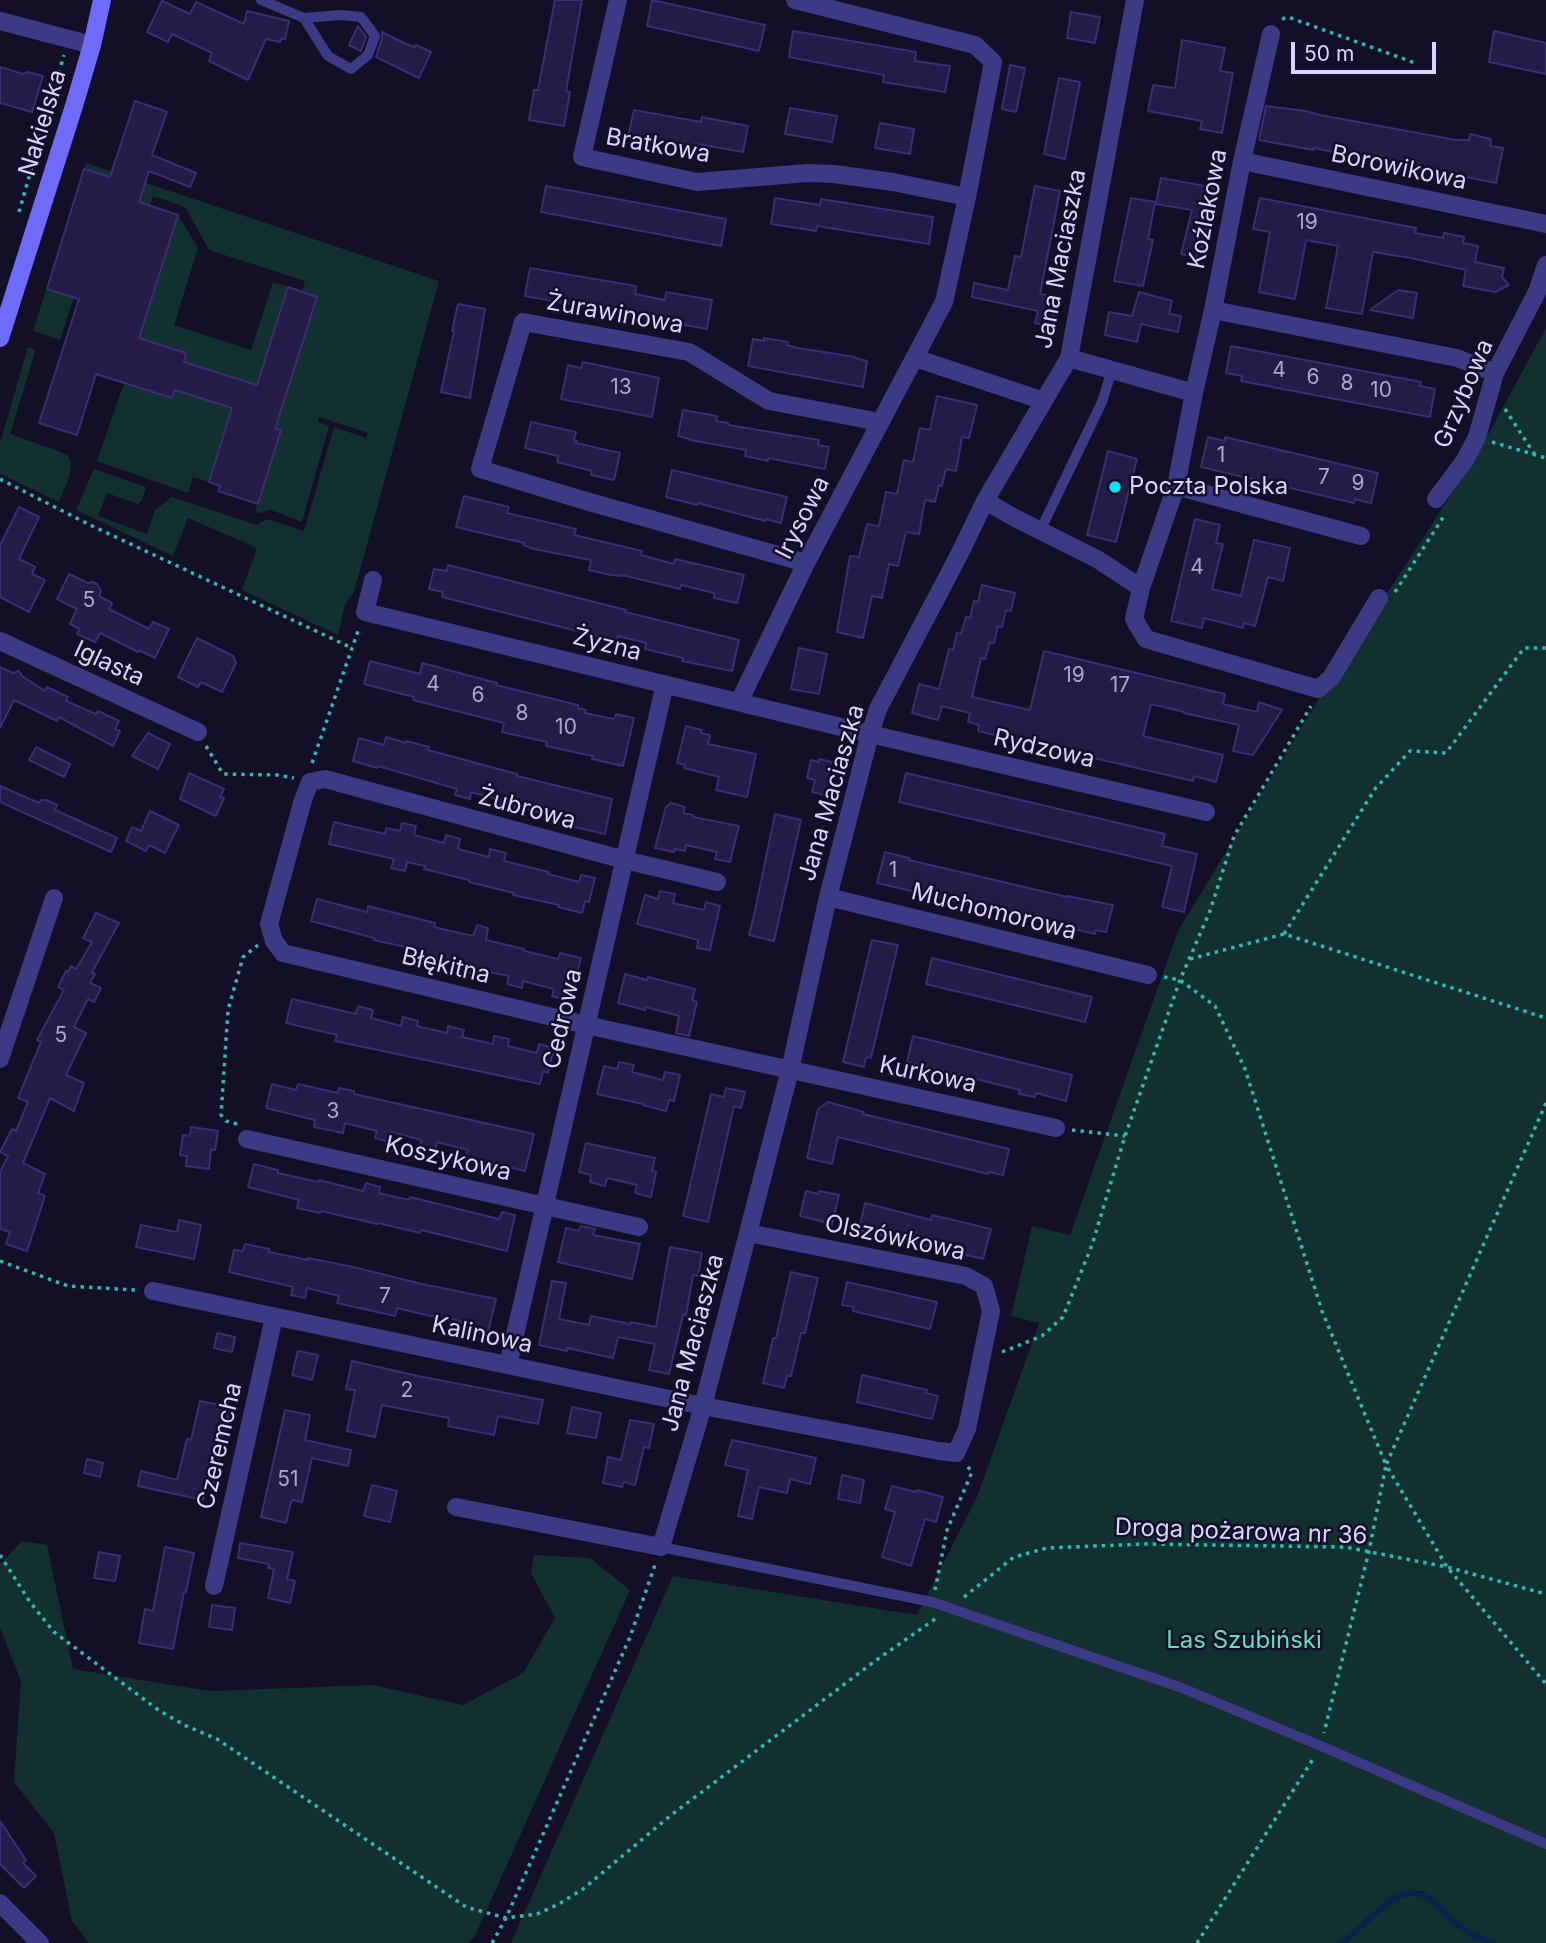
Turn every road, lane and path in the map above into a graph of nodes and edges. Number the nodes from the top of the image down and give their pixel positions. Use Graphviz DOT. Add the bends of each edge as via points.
graph roads {
  1 [pos="102,0"];
  2 [pos="261,0"];
  3 [pos="618,0"];
  4 [pos="795,0"];
  5 [pos="1135,0"];
  6 [pos="304,18"];
  7 [pos="0,21"];
  8 [pos="1271,34"];
  9 [pos="68,39"];
  10 [pos="92,46"];
  11 [pos="1418,64"];
  12 [pos="1242,161"];
  13 [pos="967,197"];
  14 [pos="19,212"];
  15 [pos="1546,224"];
  16 [pos="1546,265"];
  17 [pos="1213,310"];
  18 [pos="0,338"];
  19 [pos="915,358"];
  20 [pos="1069,358"];
  21 [pos="1112,370"];
  22 [pos="1493,380"];
  23 [pos="1194,393"];
  24 [pos="1044,401"];
  25 [pos="880,422"];
  26 [pos="1477,437"];
  27 [pos="1535,455"];
  28 [pos="1546,458"];
  29 [pos="0,479"];
  30 [pos="1176,486"];
  31 [pos="1442,492"];
  32 [pos="985,501"];
  33 [pos="1040,531"];
  34 [pos="1361,536"];
  35 [pos="806,563"];
  36 [pos="373,580"];
  37 [pos="1141,588"];
  38 [pos="1376,605"];
  39 [pos="365,612"];
  40 [pos="0,641"];
  41 [pos="1546,648"];
  42 [pos="352,649"];
  43 [pos="666,684"];
  44 [pos="1318,689"];
  45 [pos="739,702"];
  46 [pos="198,732"];
  47 [pos="870,734"];
  48 [pos="318,781"];
  49 [pos="1206,811"];
  50 [pos="625,860"];
  51 [pos="718,882"];
  52 [pos="828,897"];
  53 [pos="54,898"];
  54 [pos="269,924"];
  55 [pos="1284,934"];
  56 [pos="1189,960"];
  57 [pos="1148,975"];
  58 [pos="1180,980"];
  59 [pos="1546,1018"];
  60 [pos="586,1025"];
  61 [pos="0,1059"];
  62 [pos="790,1070"];
  63 [pos="1546,1102"];
  64 [pos="226,1121"];
  65 [pos="1056,1128"];
  66 [pos="1125,1136"];
  67 [pos="247,1139"];
  68 [pos="544,1206"];
  69 [pos="639,1227"];
  70 [pos="748,1233"];
  71 [pos="0,1261"];
  72 [pos="153,1291"];
  73 [pos="274,1317"];
  74 [pos="981,1361"];
  75 [pos="508,1365"];
  76 [pos="703,1406"];
  77 [pos="956,1453"];
  78 [pos="1386,1465"];
  79 [pos="456,1507"];
  80 [pos="661,1547"];
  81 [pos="1369,1551"];
  82 [pos="0,1555"];
  83 [pos="1447,1567"];
  84 [pos="214,1586"];
  85 [pos="1546,1594"];
  86 [pos="932,1602"];
  87 [pos="949,1609"];
  88 [pos="1546,1684"];
  89 [pos="1321,1746"];
  90 [pos="1546,1844"];
  91 [pos="0,1903"];
  92 [pos="506,1918"];
  93 [pos="40,1943"];
  94 [pos="492,1943"];
  95 [pos="1197,1943"];
  1 -- 10 [label="main road, Nakielska"];
  2 -- 6 [label="lane"];
  3 -- 13 [label="street, Bratkowa" via="582,157 697,182 834,174"];
  4 -- 13 [label="street, Irysowa" via="975,45 993,62"];
  5 -- 20 [label="street, Jana Maciaszka"];
  6 -- 6 [label="lane" via="361,17 375,36 368,55 351,69 328,56"];
  7 -- 9 [label="street"];
  8 -- 11 [label="path" via="1278,20 1288,18"];
  8 -- 12 [label="street, Koźlakowa"];
  9 -- 10 [label="street"];
  9 -- 14 [label="path"];
  10 -- 18 [label="main road, Nakielska"];
  12 -- 15 [label="street, Borowikowa"];
  12 -- 17 [label="street, Koźlakowa"];
  13 -- 19 [label="street, Irysowa" via="944,302"];
  16 -- 22 [label="street, Grzybowa" via="1538,292"];
  17 -- 22 [label="street" via="1457,358"];
  17 -- 23 [label="street, Koźlakowa"];
  19 -- 24 [label="street"];
  19 -- 25 [label="street, Irysowa"];
  20 -- 21 [label="street"];
  20 -- 24 [label="street, Jana Maciaszka"];
  21 -- 23 [label="street"];
  21 -- 33 [label="lane" via="1102,402"];
  22 -- 26 [label="street, Grzybowa"];
  22 -- 27 [label="path"];
  23 -- 30 [label="street, Koźlakowa"];
  24 -- 32 [label="street, Jana Maciaszka"];
  25 -- 35 [label="street, Irysowa"];
  25 -- 35 [label="street, Żurawinowa" via="769,401 689,352 523,322 480,468"];
  26 -- 27 [label="path"];
  26 -- 31 [label="street, Grzybowa"];
  27 -- 28 [label="path"];
  29 -- 42 [label="path"];
  30 -- 34 [label="street"];
  30 -- 37 [label="street, Koźlakowa"];
  31 -- 38 [label="path" via="1449,504 1446,513 1385,605"];
  32 -- 33 [label="street"];
  32 -- 47 [label="street, Jana Maciaszka" via="878,709"];
  33 -- 37 [label="street" via="1097,559"];
  35 -- 45 [label="street, Irysowa"];
  36 -- 39 [label="street"];
  37 -- 44 [label="street, Koźlakowa" via="1134,619 1146,639"];
  38 -- 44 [label="street" via="1331,678"];
  39 -- 42 [label="path"];
  39 -- 43 [label="street, Żyzna"];
  40 -- 46 [label="street, Iglasta"];
  41 -- 55 [label="path" via="1524,648 1446,754 1410,751 1375,789"];
  42 -- 48 [label="path" via="312,763"];
  43 -- 45 [label="street, Żyzna"];
  43 -- 50 [label="street, Cedrowa"];
  44 -- 56 [label="path" via="1234,835"];
  45 -- 47 [label="street, Żyzna"];
  46 -- 48 [label="path" via="223,774"];
  47 -- 49 [label="street, Rydzowa"];
  47 -- 52 [label="street, Jana Maciaszka"];
  48 -- 50 [label="street, Żubrowa"];
  48 -- 54 [label="street" via="303,800"];
  50 -- 51 [label="street, Żubrowa"];
  50 -- 60 [label="street, Cedrowa"];
  52 -- 57 [label="street, Muchomorowa"];
  52 -- 62 [label="street, Jana Maciaszka"];
  53 -- 61 [label="street"];
  54 -- 60 [label="street, Błękitna" via="283,953"];
  54 -- 64 [label="path" via="260,943 243,957 228,1010 221,1115"];
  55 -- 56 [label="path"];
  55 -- 59 [label="path"];
  56 -- 58 [label="path"];
  58 -- 66 [label="path"];
  58 -- 78 [label="path" via="1215,1006 1245,1069 1322,1311"];
  60 -- 62 [label="street, Błękitna"];
  60 -- 68 [label="street, Cedrowa"];
  62 -- 65 [label="street, Kurkowa"];
  62 -- 70 [label="street, Jana Maciaszka"];
  63 -- 78 [label="path"];
  65 -- 66 [label="path"];
  66 -- 74 [label="path" via="1092,1245 1063,1317 1042,1336"];
  67 -- 68 [label="street, Koszykowa"];
  68 -- 69 [label="street, Koszykowa"];
  68 -- 75 [label="street, Cedrowa"];
  70 -- 74 [label="street, Olszówkowa" via="966,1276 984,1286 991,1311"];
  70 -- 76 [label="street, Jana Maciaszka"];
  71 -- 72 [label="path" via="68,1286"];
  72 -- 73 [label="street, Kalinowa"];
  73 -- 75 [label="street, Kalinowa"];
  73 -- 84 [label="street, Czeremcha"];
  74 -- 77 [label="street, Olszówkowa" via="967,1429"];
  75 -- 76 [label="street, Kalinowa"];
  76 -- 77 [label="street, Kalinowa"];
  76 -- 80 [label="street, Jana Maciaszka"];
  77 -- 86 [label="path" via="972,1472 947,1530"];
  78 -- 81 [label="path"];
  78 -- 83 [label="path"];
  79 -- 80 [label="street"];
  80 -- 86 [label="lane"];
  80 -- 92 [label="path" via="630,1637"];
  81 -- 83 [label="path, Droga pożarowa nr 36"];
  81 -- 87 [label="path, Droga pożarowa nr 36" via="1145,1544 1047,1548 1014,1557"];
  81 -- 89 [label="path"];
  82 -- 92 [label="path" via="54,1632 157,1709 217,1739 466,1907"];
  83 -- 85 [label="path, Droga pożarowa nr 36"];
  83 -- 88 [label="path"];
  86 -- 87 [label="lane"];
  87 -- 89 [label="lane" via="1182,1688"];
  87 -- 92 [label="path, Droga pożarowa nr 36" via="670,1816 583,1889 537,1914"];
  89 -- 90 [label="lane"];
  89 -- 95 [label="path"];
  91 -- 93 [label="street"];
  92 -- 94 [label="path"];
}
